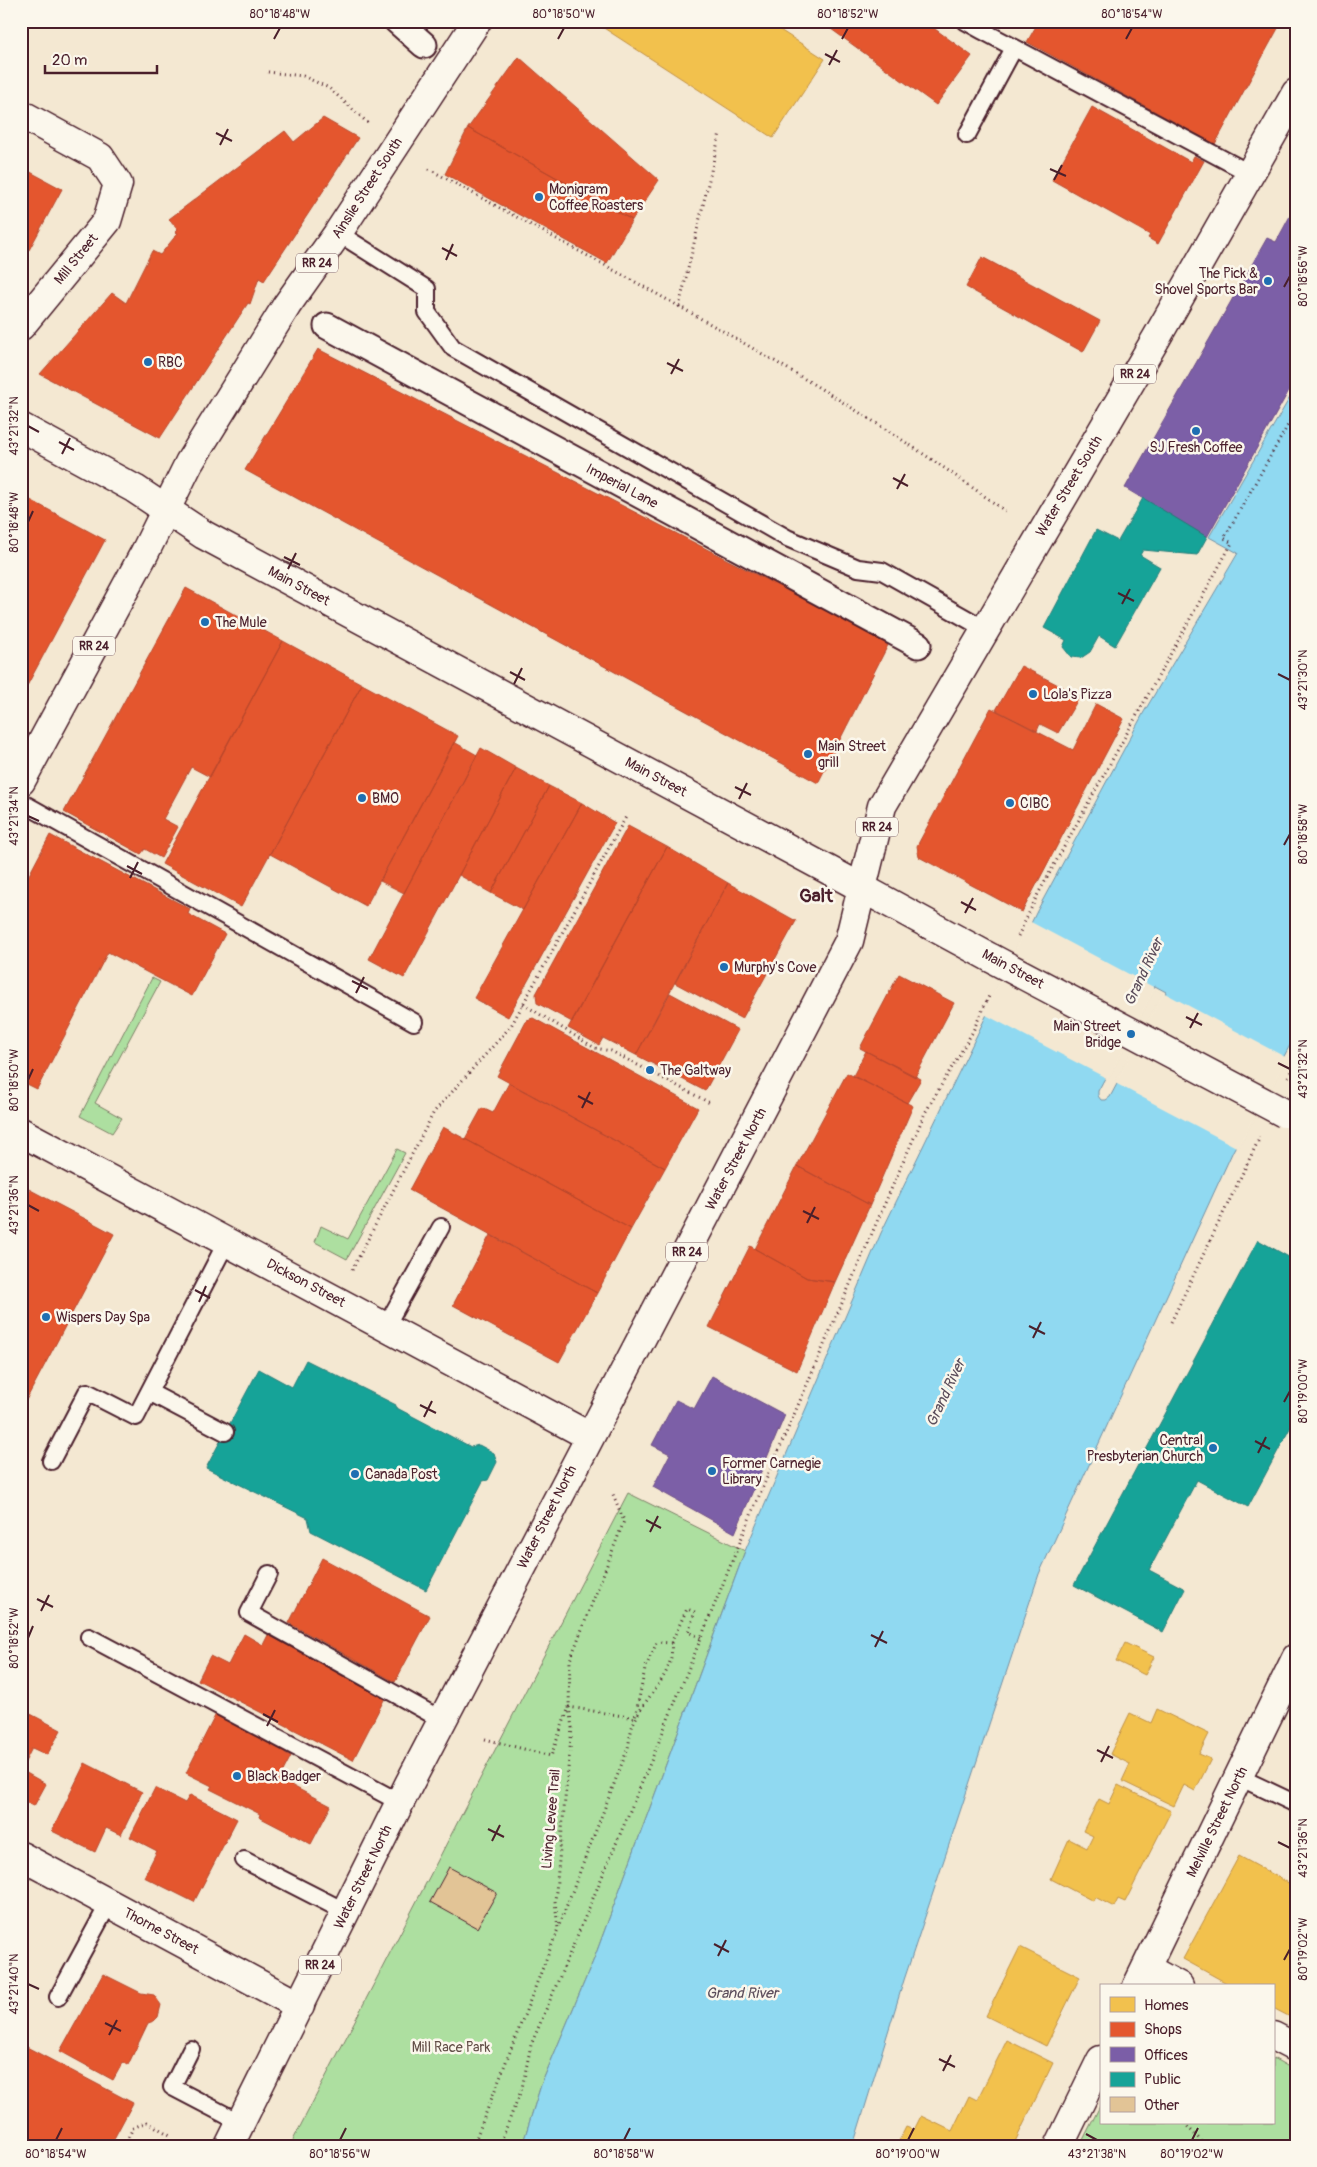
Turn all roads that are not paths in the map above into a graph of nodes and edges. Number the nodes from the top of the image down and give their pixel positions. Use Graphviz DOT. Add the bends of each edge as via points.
graph roads {
  1 [pos="397,21"];
  2 [pos="477,21"];
  3 [pos="965,21"];
  4 [pos="986,26"];
  5 [pos="424,44"];
  6 [pos="1014,48"];
  7 [pos="1296,93"];
  8 [pos="21,114"];
  9 [pos="967,135"];
  10 [pos="1249,173"];
  11 [pos="338,233"];
  12 [pos="21,326"];
  13 [pos="327,326"];
  14 [pos="21,427"];
  15 [pos="166,510"];
  16 [pos="985,629"];
  17 [pos="918,645"];
  18 [pos="21,781"];
  19 [pos="21,802"];
  20 [pos="862,888"];
  21 [pos="414,1022"];
  22 [pos="1290,1116"];
  23 [pos="21,1132"];
  24 [pos="441,1227"];
  25 [pos="227,1241"];
  26 [pos="386,1326"];
  27 [pos="149,1392"];
  28 [pos="225,1432"];
  29 [pos="589,1436"];
  30 [pos="51,1461"];
  31 [pos="269,1574"];
  32 [pos="89,1637"];
  33 [pos="1296,1658"];
  34 [pos="442,1720"];
  35 [pos="1239,1776"];
  36 [pos="400,1802"];
  37 [pos="1296,1804"];
  38 [pos="21,1856"];
  39 [pos="244,1860"];
  40 [pos="109,1903"];
  41 [pos="346,1912"];
  42 [pos="1142,1977"];
  43 [pos="1171,1984"];
  44 [pos="58,1997"];
  45 [pos="300,2006"];
  46 [pos="1274,2037"];
  47 [pos="1296,2048"];
  48 [pos="191,2049"];
  49 [pos="1100,2062"];
  50 [pos="235,2134"];
  51 [pos="1059,2146"];
  1 -- 5 [label="street"];
  2 -- 11 [label="main road, Ainslie Street South / RR 24"];
  3 -- 4 [label="lane"];
  4 -- 6 [label="lane"];
  6 -- 9 [label="lane"];
  6 -- 10 [label="lane"];
  7 -- 10 [label="main road, Water Street South / RR 24"];
  8 -- 12 [label="main road, Mill Street" via="100,157 118,184 107,221"];
  10 -- 16 [label="main road, Water Street South / RR 24" via="1157,337"];
  11 -- 15 [label="main road, Ainslie Street South / RR 24" via="287,305 189,463"];
  11 -- 16 [label="lane" via="427,289 427,312 453,348 787,538 858,568 882,571"];
  13 -- 17 [label="street, Imperial Lane"];
  14 -- 15 [label="main road, Main Street" via="135,488"];
  15 -- 18 [label="main road, RR 24"];
  15 -- 20 [label="main road, Main Street" via="204,535"];
  16 -- 20 [label="main road, Water Street South / RR 24" via="882,806"];
  19 -- 21 [label="lane"];
  20 -- 22 [label="main road, Main Street, bridge"];
  20 -- 29 [label="main road, Water Street North / RR 24" via="849,941"];
  23 -- 25 [label="main road, Dickson Street"];
  24 -- 26 [label="lane"];
  25 -- 26 [label="main road, Dickson Street"];
  25 -- 27 [label="lane"];
  26 -- 29 [label="main road, Dickson Street"];
  27 -- 28 [label="lane"];
  27 -- 30 [label="lane" via="136,1417 87,1392"];
  29 -- 34 [label="main road, Water Street North / RR 24"];
  31 -- 34 [label="lane" via="249,1614"];
  32 -- 36 [label="lane"];
  33 -- 35 [label="main road, Melville Street North"];
  34 -- 36 [label="main road, Water Street North / RR 24"];
  35 -- 37 [label="lane"];
  35 -- 42 [label="main road, Melville Street North"];
  36 -- 41 [label="main road, Water Street North / RR 24"];
  38 -- 40 [label="main road, Thorne Street"];
  39 -- 41 [label="lane"];
  40 -- 44 [label="lane"];
  40 -- 45 [label="main road, Thorne Street"];
  41 -- 45 [label="main road, Water Street North / RR 24"];
  42 -- 43 [label="main road"];
  45 -- 50 [label="main road, Water Street North / RR 24"];
  46 -- 47 [label="main road"];
  48 -- 50 [label="lane" via="172,2087"];
  49 -- 51 [label="main road"];
}
